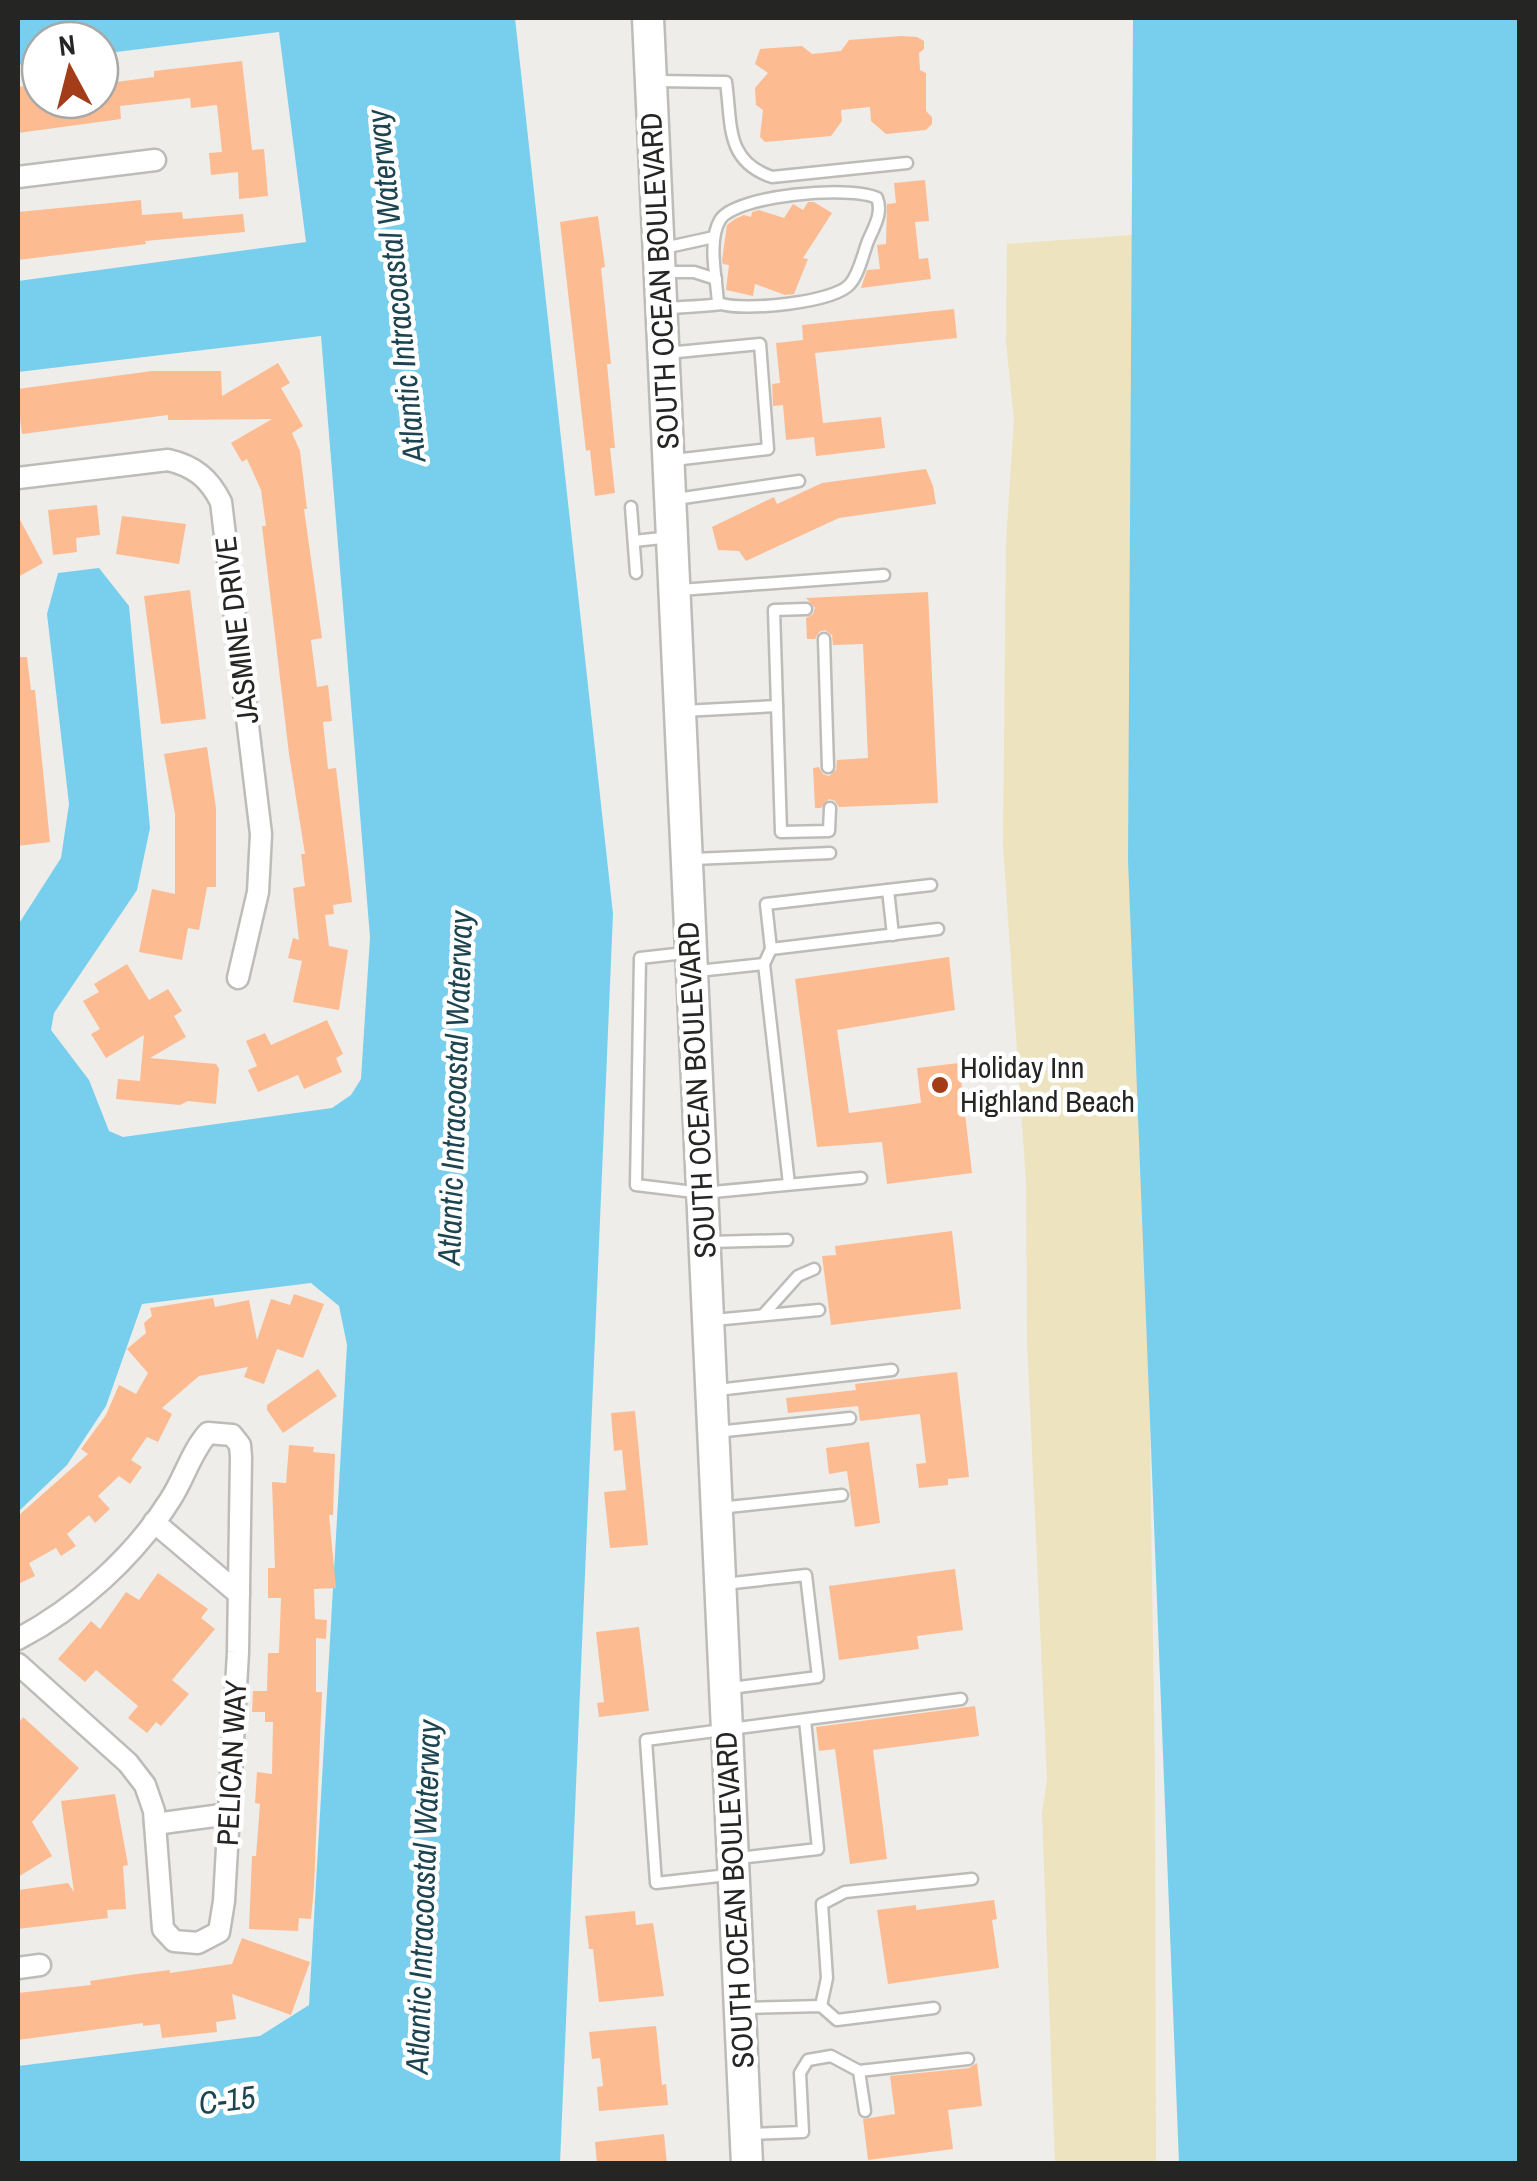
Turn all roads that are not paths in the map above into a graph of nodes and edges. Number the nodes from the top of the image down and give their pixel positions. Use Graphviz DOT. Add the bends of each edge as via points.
graph roads {
  1 [pos="648,18"];
  2 [pos="650,80"];
  3 [pos="154,160"];
  4 [pos="907,163"];
  5 [pos="18,177"];
  6 [pos="714,237"];
  7 [pos="659,261"];
  8 [pos="716,279"];
  9 [pos="718,304"];
  10 [pos="661,308"];
  11 [pos="663,354"];
  12 [pos="668,460"];
  13 [pos="18,478"];
  14 [pos="798,482"];
  15 [pos="670,500"];
  16 [pos="632,507"];
  17 [pos="672,536"];
  18 [pos="634,540"];
  19 [pos="636,574"];
  20 [pos="884,575"];
  21 [pos="674,591"];
  22 [pos="806,608"];
  23 [pos="824,638"];
  24 [pos="777,706"];
  25 [pos="680,711"];
  26 [pos="828,767"];
  27 [pos="830,808"];
  28 [pos="830,853"];
  29 [pos="686,860"];
  30 [pos="931,885"];
  31 [pos="888,890"];
  32 [pos="938,929"];
  33 [pos="893,934"];
  34 [pos="771,949"];
  35 [pos="691,962"];
  36 [pos="764,964"];
  37 [pos="238,978"];
  38 [pos="861,1178"];
  39 [pos="789,1184"];
  40 [pos="702,1193"];
  41 [pos="787,1240"];
  42 [pos="704,1242"];
  43 [pos="814,1269"];
  44 [pos="819,1310"];
  45 [pos="762,1316"];
  46 [pos="708,1321"];
  47 [pos="892,1370"];
  48 [pos="711,1390"];
  49 [pos="850,1418"];
  50 [pos="713,1432"];
  51 [pos="842,1495"];
  52 [pos="717,1508"];
  53 [pos="154,1522"];
  54 [pos="720,1584"];
  55 [pos="239,1594"];
  56 [pos="18,1638"];
  57 [pos="18,1664"];
  58 [pos="725,1689"];
  59 [pos="962,1699"];
  60 [pos="805,1720"];
  61 [pos="727,1730"];
  62 [pos="229,1814"];
  63 [pos="155,1824"];
  64 [pos="733,1866"];
  65 [pos="972,1879"];
  66 [pos="40,1965"];
  67 [pos="18,1968"];
  68 [pos="821,2006"];
  69 [pos="740,2008"];
  70 [pos="934,2008"];
  71 [pos="968,2058"];
  72 [pos="859,2071"];
  73 [pos="864,2111"];
  74 [pos="746,2149"];
  1 -- 2 [label="main road, SOUTH OCEAN BOULEVARD"];
  2 -- 4 [label="lane" via="726,82 734,148 757,172 772,177"];
  2 -- 7 [label="main road, SOUTH OCEAN BOULEVARD"];
  3 -- 5 [label="street"];
  6 -- 7 [label="lane"];
  6 -- 8 [label="lane"];
  6 -- 9 [label="lane" via="722,216 745,204 828,191 870,194 880,204 849,285 822,298"];
  7 -- 8 [label="lane"];
  7 -- 10 [label="main road, SOUTH OCEAN BOULEVARD"];
  8 -- 9 [label="lane"];
  9 -- 10 [label="lane"];
  10 -- 11 [label="main road, SOUTH OCEAN BOULEVARD"];
  11 -- 12 [label="main road, SOUTH OCEAN BOULEVARD"];
  11 -- 12 [label="lane" via="760,344 768,449"];
  12 -- 15 [label="main road, SOUTH OCEAN BOULEVARD"];
  13 -- 37 [label="street, JASMINE DRIVE" via="168,460 206,478 221,502 260,834 258,892"];
  14 -- 15 [label="lane"];
  15 -- 17 [label="main road, SOUTH OCEAN BOULEVARD"];
  16 -- 18 [label="lane"];
  17 -- 18 [label="lane"];
  17 -- 21 [label="main road, SOUTH OCEAN BOULEVARD"];
  18 -- 19 [label="lane"];
  20 -- 21 [label="lane"];
  21 -- 25 [label="main road, SOUTH OCEAN BOULEVARD"];
  22 -- 24 [label="lane" via="774,610"];
  23 -- 26 [label="lane"];
  24 -- 25 [label="lane"];
  24 -- 27 [label="lane" via="781,832 830,830"];
  25 -- 29 [label="main road, SOUTH OCEAN BOULEVARD"];
  28 -- 29 [label="lane"];
  29 -- 35 [label="main road, SOUTH OCEAN BOULEVARD"];
  30 -- 31 [label="lane"];
  31 -- 33 [label="lane"];
  31 -- 34 [label="lane" via="766,904"];
  32 -- 33 [label="lane"];
  33 -- 34 [label="lane"];
  34 -- 36 [label="lane"];
  35 -- 36 [label="lane"];
  35 -- 40 [label="main road, SOUTH OCEAN BOULEVARD"];
  35 -- 40 [label="lane" via="640,958 636,1185"];
  36 -- 39 [label="lane"];
  38 -- 39 [label="lane"];
  39 -- 40 [label="lane"];
  40 -- 42 [label="main road, SOUTH OCEAN BOULEVARD"];
  41 -- 42 [label="lane"];
  42 -- 46 [label="main road, SOUTH OCEAN BOULEVARD"];
  43 -- 45 [label="lane" via="798,1276"];
  44 -- 45 [label="lane"];
  45 -- 46 [label="lane"];
  46 -- 48 [label="main road, SOUTH OCEAN BOULEVARD"];
  47 -- 48 [label="lane"];
  48 -- 50 [label="main road, SOUTH OCEAN BOULEVARD"];
  49 -- 50 [label="lane"];
  50 -- 52 [label="main road, SOUTH OCEAN BOULEVARD"];
  51 -- 52 [label="lane"];
  52 -- 54 [label="main road, SOUTH OCEAN BOULEVARD"];
  53 -- 55 [label="street"];
  53 -- 55 [label="street, PELICAN WAY" via="198,1443 208,1433 232,1434 242,1458"];
  53 -- 56 [label="street, PELICAN WAY" via="70,1606"];
  54 -- 58 [label="main road, SOUTH OCEAN BOULEVARD"];
  54 -- 58 [label="lane" via="806,1575 818,1676"];
  55 -- 62 [label="street, PELICAN WAY"];
  57 -- 63 [label="street" via="138,1774"];
  58 -- 61 [label="main road, SOUTH OCEAN BOULEVARD"];
  59 -- 60 [label="lane"];
  60 -- 61 [label="lane"];
  60 -- 64 [label="lane" via="818,1850"];
  61 -- 64 [label="main road, SOUTH OCEAN BOULEVARD"];
  61 -- 64 [label="lane" via="646,1740 656,1883"];
  62 -- 63 [label="street"];
  62 -- 63 [label="street, PELICAN WAY" via="219,1932 198,1942 174,1941 163,1929"];
  64 -- 69 [label="main road, SOUTH OCEAN BOULEVARD"];
  65 -- 68 [label="lane" via="845,1892 822,1904"];
  66 -- 67 [label="street"];
  68 -- 69 [label="lane"];
  68 -- 70 [label="lane" via="837,2020"];
  69 -- 74 [label="main road, SOUTH OCEAN BOULEVARD"];
  71 -- 72 [label="lane"];
  72 -- 73 [label="lane"];
  72 -- 74 [label="lane" via="831,2056 808,2060 800,2073 802,2132"];
}
